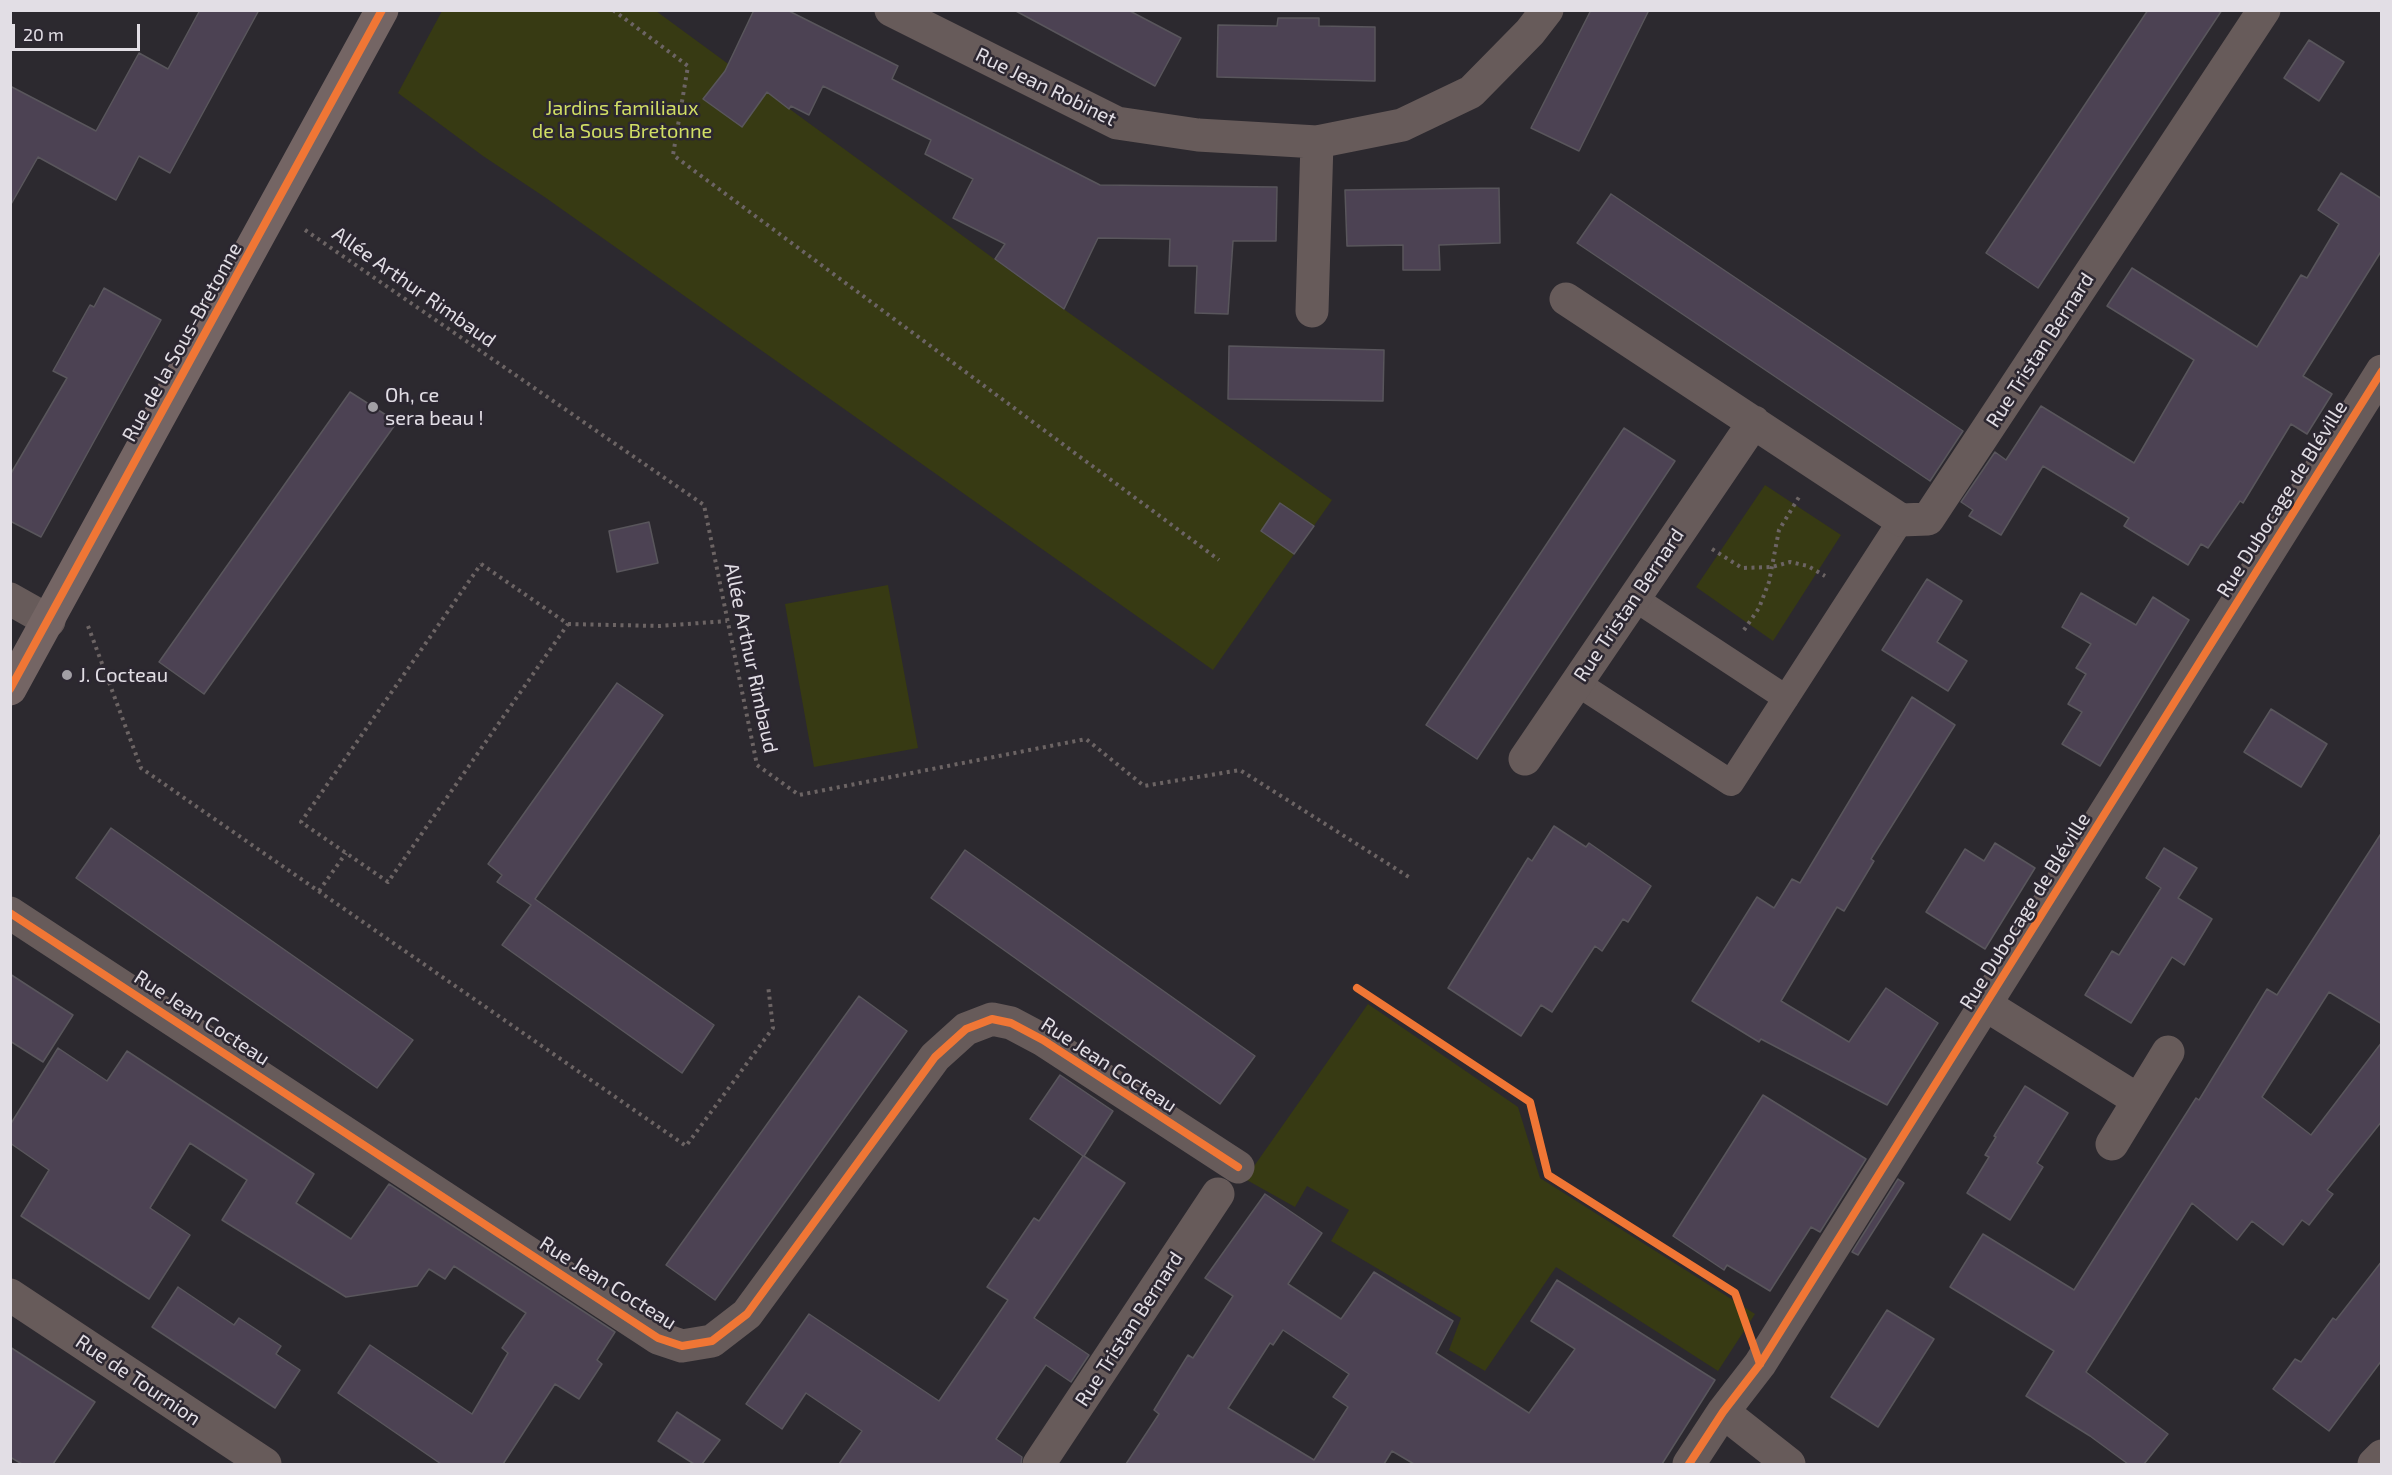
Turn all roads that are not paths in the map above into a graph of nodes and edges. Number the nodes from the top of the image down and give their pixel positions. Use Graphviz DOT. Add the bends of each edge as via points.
graph roads {
  1 [pos="382,10"];
  2 [pos="891,10"];
  3 [pos="1547,10"];
  4 [pos="2264,10"];
  5 [pos="1317,142"];
  6 [pos="1566,299"];
  7 [pos="1312,311"];
  8 [pos="2382,371"];
  9 [pos="1754,422"];
  10 [pos="1901,520"];
  11 [pos="1634,598"];
  12 [pos="10,599"];
  13 [pos="49,621"];
  14 [pos="1577,683"];
  15 [pos="10,689"];
  16 [pos="1786,698"];
  17 [pos="1525,759"];
  18 [pos="10,913"];
  19 [pos="1986,1005"];
  20 [pos="2168,1052"];
  21 [pos="2138,1100"];
  22 [pos="2112,1144"];
  23 [pos="1238,1167"];
  24 [pos="1218,1194"];
  25 [pos="10,1295"];
  26 [pos="1723,1412"];
  27 [pos="2382,1455"];
  28 [pos="265,1464"];
  29 [pos="1040,1464"];
  30 [pos="1689,1464"];
  31 [pos="1789,1464"];
  32 [pos="2374,1464"];
  1 -- 13 [label="street, Rue de la Sous-Bretonne"];
  2 -- 5 [label="street, Rue Jean Robinet" via="1117,123 1198,135"];
  3 -- 5 [label="street, Rue Jean Robinet" via="1471,92 1402,125"];
  4 -- 10 [label="street, Rue Tristan Bernard" via="1928,519"];
  5 -- 7 [label="street"];
  6 -- 9 [label="street"];
  8 -- 19 [label="street, Rue Dubocage de Bléville"];
  9 -- 10 [label="street"];
  9 -- 11 [label="street, Rue Tristan Bernard"];
  10 -- 16 [label="lane"];
  11 -- 14 [label="street, Rue Tristan Bernard"];
  11 -- 16 [label="lane"];
  12 -- 13 [label="street"];
  13 -- 15 [label="street, Rue de la Sous-Bretonne"];
  14 -- 16 [label="lane" via="1731,783"];
  14 -- 17 [label="street, Rue Tristan Bernard"];
  18 -- 23 [label="street, Rue Jean Cocteau" via="658,1338 682,1346 712,1341 747,1314 935,1057 966,1029 992,1019 1011,1023 1043,1040"];
  19 -- 21 [label="street, Rue Dubocage de Bléville"];
  19 -- 26 [label="street, Rue Dubocage de Bléville" via="1760,1364"];
  20 -- 21 [label="street"];
  21 -- 22 [label="street"];
  24 -- 29 [label="street, Rue Tristan Bernard"];
  25 -- 28 [label="street, Rue de Tournion"];
  26 -- 30 [label="street, Rue Dubocage de Bléville"];
  26 -- 31 [label="street"];
  27 -- 32 [label="street"];
}
